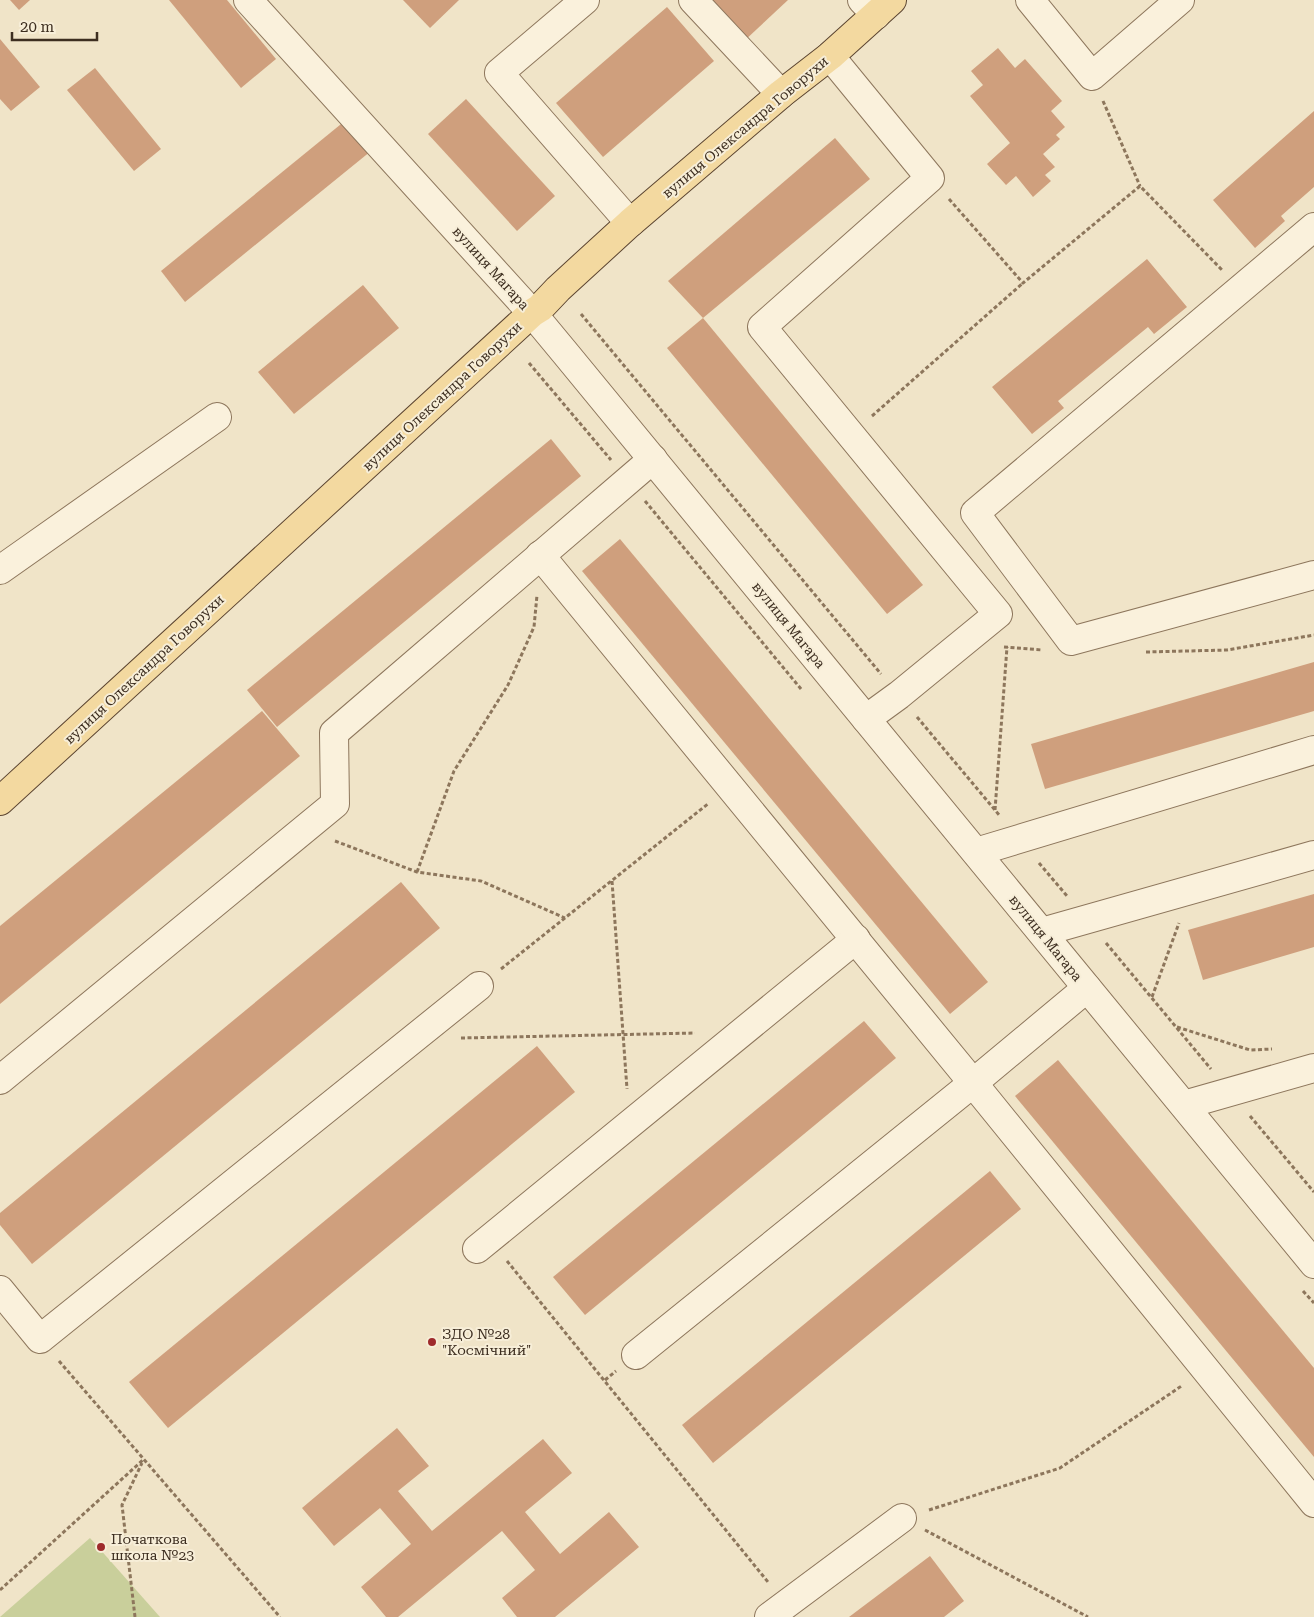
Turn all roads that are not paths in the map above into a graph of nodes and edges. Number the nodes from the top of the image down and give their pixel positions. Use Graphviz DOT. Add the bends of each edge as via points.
graph roads {
  1 [pos="248,0"];
  2 [pos="585,0"];
  3 [pos="693,0"];
  4 [pos="1030,0"];
  5 [pos="1180,0"];
  6 [pos="877,5"];
  7 [pos="830,56"];
  8 [pos="781,94"];
  9 [pos="630,223"];
  10 [pos="1314,227"];
  11 [pos="532,313"];
  12 [pos="217,417"];
  13 [pos="653,459"];
  14 [pos="540,555"];
  15 [pos="4,559"];
  16 [pos="1314,575"];
  17 [pos="866,719"];
  18 [pos="1314,750"];
  19 [pos="0,801"];
  20 [pos="976,852"];
  21 [pos="1314,855"];
  22 [pos="1042,932"];
  23 [pos="856,939"];
  24 [pos="479,986"];
  25 [pos="1087,988"];
  26 [pos="1314,1068"];
  27 [pos="0,1080"];
  28 [pos="973,1083"];
  29 [pos="1184,1105"];
  30 [pos="483,1244"];
  31 [pos="1314,1264"];
  32 [pos="0,1290"];
  33 [pos="636,1355"];
  34 [pos="1314,1503"];
  35 [pos="902,1518"];
  36 [pos="778,1611"];
  1 -- 11 [label="street, вулиця Магара"];
  2 -- 9 [label="street" via="499,73"];
  3 -- 8 [label="street"];
  4 -- 5 [label="street" via="1092,76"];
  6 -- 7 [label="main road, вулиця Олександра Говорухи"];
  7 -- 8 [label="main road, вулиця Олександра Говорухи"];
  7 -- 17 [label="street" via="930,178 762,327 998,614"];
  8 -- 9 [label="main road, вулиця Олександра Говорухи"];
  9 -- 11 [label="main road, вулиця Олександра Говорухи"];
  10 -- 16 [label="street" via="975,513 1071,641"];
  11 -- 13 [label="street, вулиця Магара"];
  11 -- 19 [label="main road, вулиця Олександра Говорухи"];
  12 -- 15 [label="street"];
  13 -- 14 [label="street"];
  13 -- 17 [label="street, вулиця Магара"];
  14 -- 23 [label="street"];
  14 -- 27 [label="street" via="334,733 335,804"];
  17 -- 20 [label="street, вулиця Магара"];
  18 -- 20 [label="street"];
  20 -- 22 [label="street, вулиця Магара"];
  21 -- 22 [label="street"];
  22 -- 25 [label="street, вулиця Магара"];
  23 -- 28 [label="street"];
  23 -- 30 [label="street"];
  24 -- 32 [label="street" via="40,1339"];
  25 -- 28 [label="street"];
  25 -- 29 [label="street, вулиця Магара"];
  26 -- 29 [label="street"];
  28 -- 33 [label="street"];
  28 -- 34 [label="street"];
  29 -- 31 [label="street, вулиця Магара"];
  35 -- 36 [label="street"];
}
